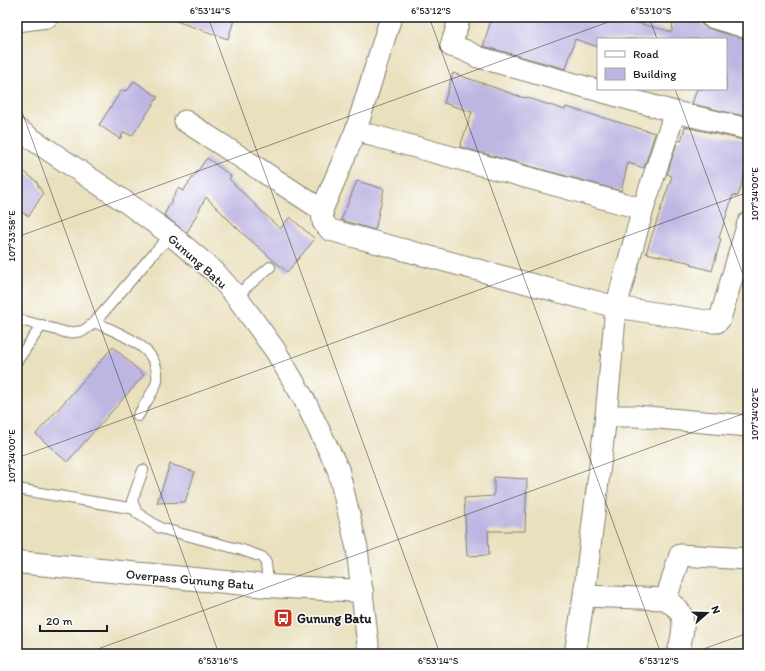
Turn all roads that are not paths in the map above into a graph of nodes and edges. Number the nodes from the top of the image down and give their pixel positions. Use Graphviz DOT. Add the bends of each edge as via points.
graph roads {
  1 [pos="47,17"];
  2 [pos="391,17"];
  3 [pos="460,17"];
  4 [pos="474,17"];
  5 [pos="711,17"];
  6 [pos="17,21"];
  7 [pos="748,28"];
  8 [pos="464,50"];
  9 [pos="675,112"];
  10 [pos="185,121"];
  11 [pos="17,129"];
  12 [pos="748,129"];
  13 [pos="371,134"];
  14 [pos="643,209"];
  15 [pos="322,210"];
  16 [pos="748,223"];
  17 [pos="171,235"];
  18 [pos="270,267"];
  19 [pos="236,296"];
  20 [pos="616,307"];
  21 [pos="17,318"];
  22 [pos="95,322"];
  23 [pos="42,325"];
  24 [pos="17,361"];
  25 [pos="138,416"];
  26 [pos="606,416"];
  27 [pos="748,426"];
  28 [pos="143,470"];
  29 [pos="17,489"];
  30 [pos="135,509"];
  31 [pos="748,559"];
  32 [pos="17,562"];
  33 [pos="268,586"];
  34 [pos="362,591"];
  35 [pos="584,596"];
  36 [pos="666,599"];
  37 [pos="369,654"];
  38 [pos="575,654"];
  39 [pos="678,654"];
  1 -- 6 [label="street"];
  2 -- 15 [label="street" via="356,130"];
  3 -- 8 [label="street" via="451,46"];
  4 -- 8 [label="street"];
  5 -- 7 [label="street"];
  8 -- 9 [label="street" via="478,57"];
  9 -- 12 [label="street"];
  9 -- 14 [label="street"];
  10 -- 15 [label="street"];
  11 -- 17 [label="street, Gunung Batu"];
  13 -- 14 [label="street"];
  14 -- 20 [label="street"];
  15 -- 20 [label="street" via="323,222 330,230"];
  16 -- 20 [label="street" via="717,322"];
  17 -- 19 [label="street, Gunung Batu" via="215,272"];
  17 -- 22 [label="lane"];
  18 -- 19 [label="lane"];
  19 -- 34 [label="street, Gunung Batu" via="275,350 304,399 338,469 357,548"];
  20 -- 26 [label="street"];
  21 -- 23 [label="lane"];
  22 -- 23 [label="lane" via="83,331 68,333"];
  22 -- 25 [label="lane" via="140,345 152,355 157,382"];
  23 -- 24 [label="lane"];
  26 -- 27 [label="street" via="636,416"];
  26 -- 35 [label="street"];
  28 -- 30 [label="lane" via="132,501"];
  29 -- 30 [label="lane"];
  30 -- 33 [label="lane" via="160,528 262,557 266,563"];
  31 -- 36 [label="street" via="680,555"];
  32 -- 33 [label="street, Overpass Gunung Batu"];
  33 -- 34 [label="street, Overpass Gunung Batu"];
  34 -- 37 [label="street, Gunung Batu"];
  35 -- 36 [label="street"];
  35 -- 38 [label="street"];
  36 -- 39 [label="street" via="681,613 683,627"];
}
